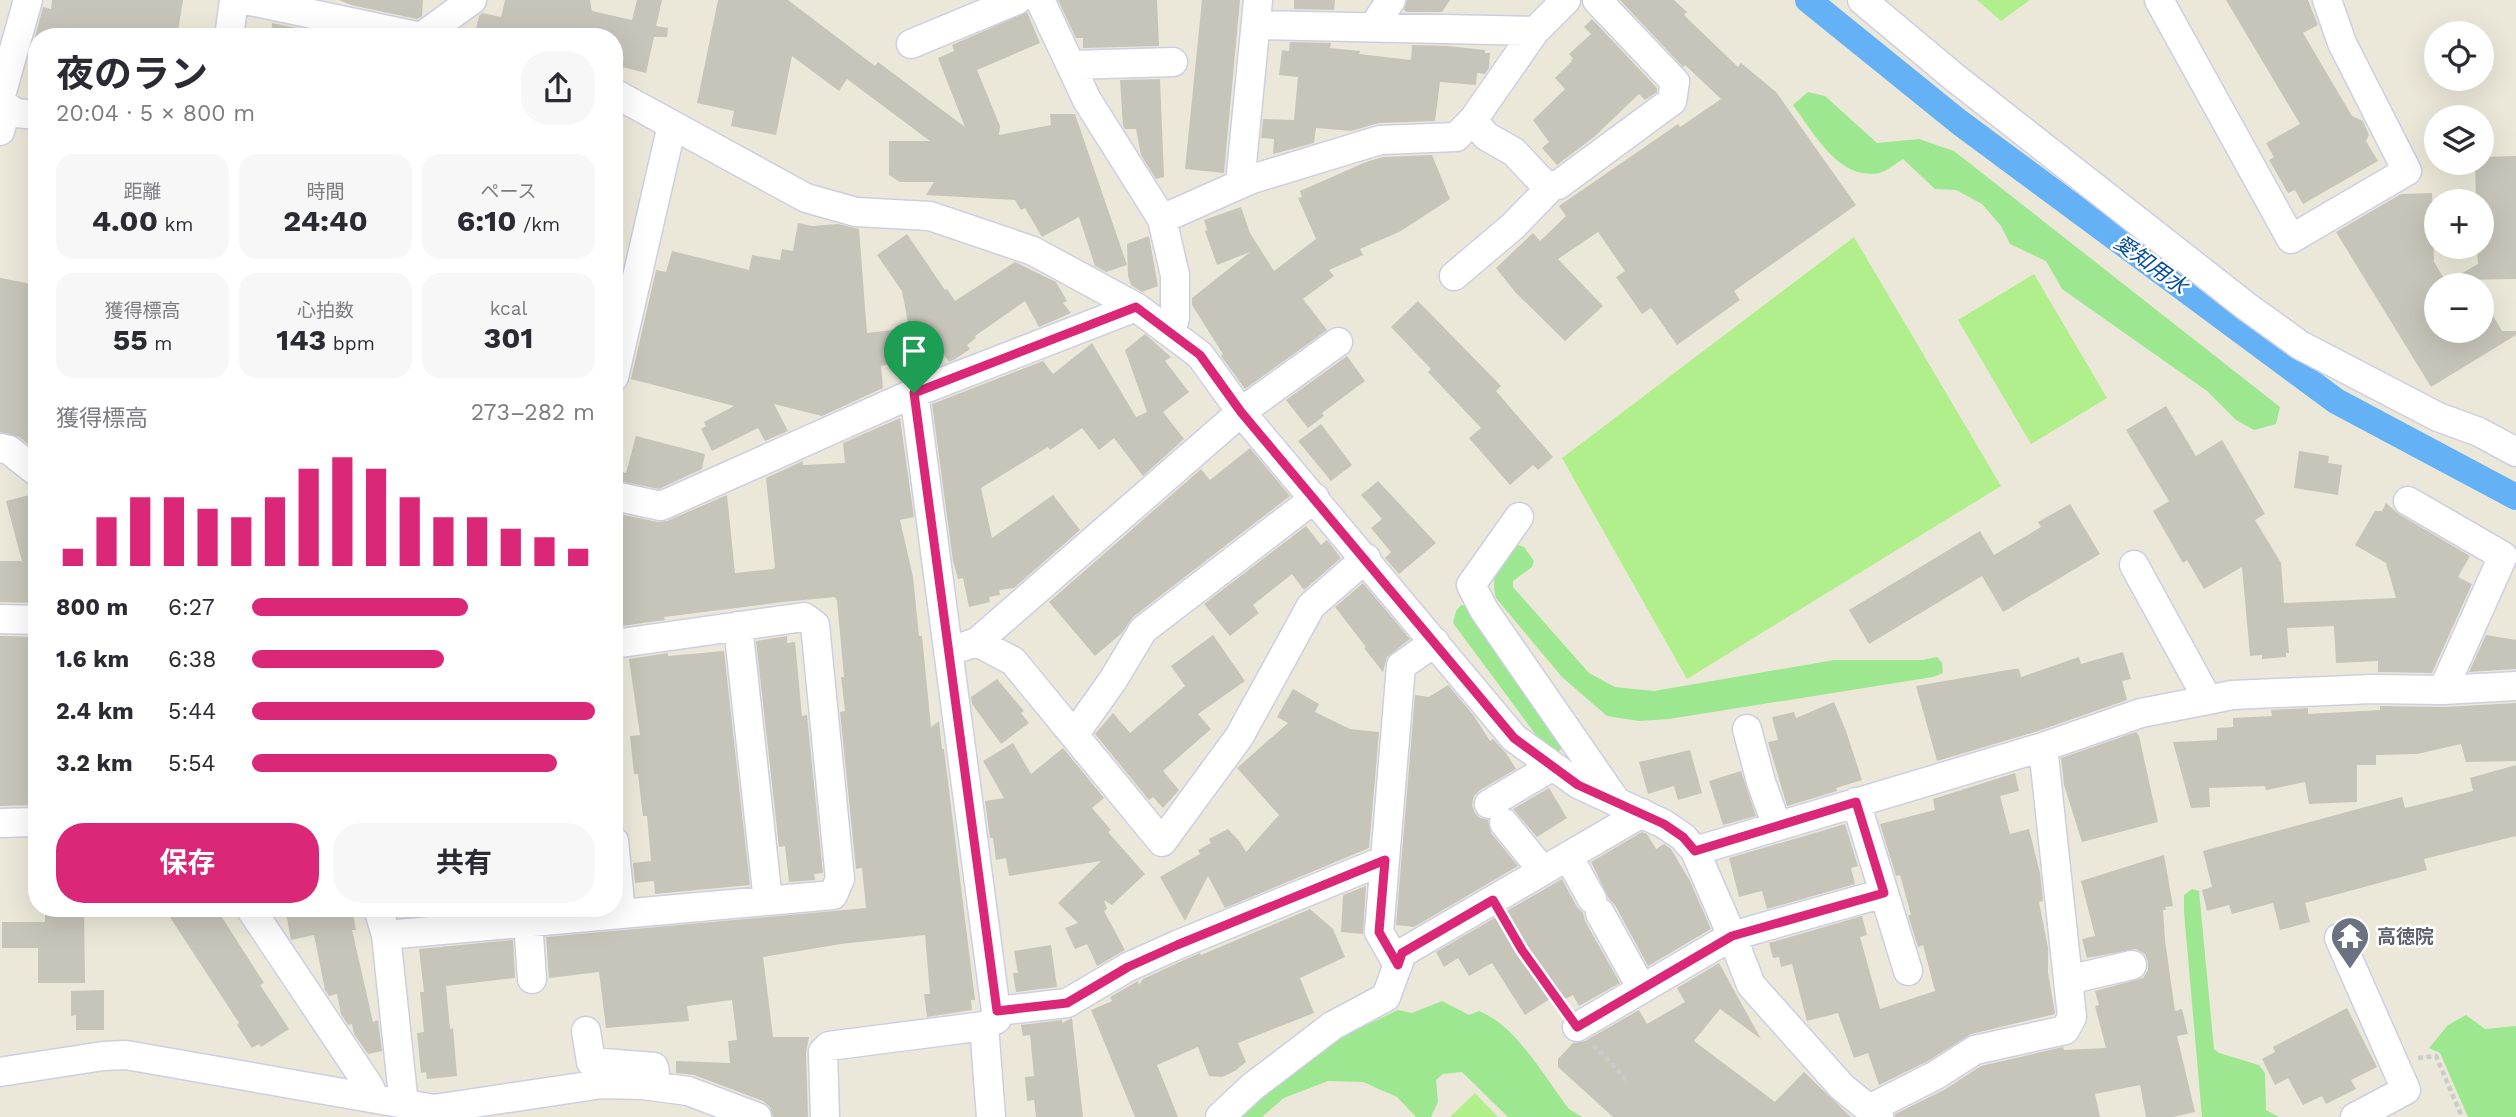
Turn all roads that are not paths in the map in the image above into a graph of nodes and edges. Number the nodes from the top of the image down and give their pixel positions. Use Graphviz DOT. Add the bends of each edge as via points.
graph roads {
  1 [pos="28,0"];
  2 [pos="234,0"];
  3 [pos="246,0"];
  4 [pos="472,0"];
  5 [pos="1017,0"];
  6 [pos="1040,0"];
  7 [pos="1391,0"];
  8 [pos="1566,0"];
  9 [pos="1597,0"];
  10 [pos="1862,0"];
  11 [pos="2158,0"];
  12 [pos="2327,0"];
  13 [pos="307,6"];
  14 [pos="1257,13"];
  15 [pos="1373,27"];
  16 [pos="230,28"];
  17 [pos="388,28"];
  18 [pos="433,28"];
  19 [pos="1535,31"];
  20 [pos="911,44"];
  21 [pos="1172,62"];
  22 [pos="1071,65"];
  23 [pos="623,98"];
  24 [pos="2,110"];
  25 [pos="28,114"];
  26 [pos="1473,120"];
  27 [pos="672,125"];
  28 [pos="1240,184"];
  29 [pos="1553,185"];
  30 [pos="1162,219"];
  31 [pos="1454,276"];
  32 [pos="1136,307"];
  33 [pos="1171,333"];
  34 [pos="623,338"];
  35 [pos="1338,342"];
  36 [pos="914,393"];
  37 [pos="1241,412"];
  38 [pos="0,448"];
  39 [pos="2516,452"];
  40 [pos="28,465"];
  41 [pos="623,498"];
  42 [pos="1315,498"];
  43 [pos="2408,501"];
  44 [pos="1519,517"];
  45 [pos="1366,558"];
  46 [pos="2134,565"];
  47 [pos="0,619"];
  48 [pos="28,620"];
  49 [pos="738,626"];
  50 [pos="977,642"];
  51 [pos="1435,642"];
  52 [pos="623,643"];
  53 [pos="950,652"];
  54 [pos="2516,686"];
  55 [pos="2443,690"];
  56 [pos="2208,700"];
  57 [pos="1747,729"];
  58 [pos="1074,735"];
  59 [pos="2043,747"];
  60 [pos="1553,766"];
  61 [pos="1616,801"];
  62 [pos="1856,802"];
  63 [pos="1642,813"];
  64 [pos="28,822"];
  65 [pos="0,823"];
  66 [pos="1777,826"];
  67 [pos="1695,851"];
  68 [pos="1568,856"];
  69 [pos="1385,860"];
  70 [pos="1543,871"];
  71 [pos="1884,893"];
  72 [pos="768,901"];
  73 [pos="623,913"];
  74 [pos="256,917"];
  75 [pos="381,917"];
  76 [pos="477,917"];
  77 [pos="574,917"];
  78 [pos="528,921"];
  79 [pos="387,935"];
  80 [pos="1732,936"];
  81 [pos="2339,938"];
  82 [pos="1398,965"];
  83 [pos="2132,965"];
  84 [pos="1908,971"];
  85 [pos="532,978"];
  86 [pos="2068,980"];
  87 [pos="1642,989"];
  88 [pos="990,1018"];
  89 [pos="1577,1027"];
  90 [pos="586,1031"];
  91 [pos="0,1072"];
  92 [pos="657,1087"];
  93 [pos="374,1097"];
  94 [pos="404,1105"];
  95 [pos="482,1109"];
  96 [pos="1874,1113"];
  97 [pos="756,1117"];
  98 [pos="825,1117"];
  99 [pos="992,1117"];
  100 [pos="1220,1117"];
  101 [pos="2355,1117"];
  1 -- 24 [label="street"];
  2 -- 16 [label="street"];
  3 -- 13 [label="street"];
  4 -- 18 [label="street"];
  5 -- 20 [label="street"];
  6 -- 22 [label="street"];
  7 -- 15 [label="street"];
  8 -- 19 [label="street"];
  9 -- 29 [label="street" via="1675,82 1672,102"];
  10 -- 39 [label="street" via="1954,77 2300,345"];
  11 -- 12 [label="street" via="2291,239 2407,171 2342,43"];
  13 -- 17 [label="street"];
  14 -- 15 [label="street"];
  14 -- 28 [label="street"];
  15 -- 19 [label="street"];
  19 -- 26 [label="street"];
  21 -- 22 [label="street"];
  22 -- 30 [label="street" via="1087,100"];
  23 -- 27 [label="street"];
  24 -- 25 [label="street"];
  26 -- 28 [label="street" via="1456,137 1380,140"];
  26 -- 29 [label="street" via="1486,136 1514,152 1546,186"];
  27 -- 32 [label="street" via="806,198 856,212 930,216 1033,251"];
  27 -- 34 [label="street"];
  28 -- 30 [label="street"];
  29 -- 31 [label="street" via="1512,228"];
  30 -- 33 [label="street" via="1175,275"];
  32 -- 33 [label="street"];
  32 -- 36 [label="street"];
  33 -- 37 [label="street" via="1200,355"];
  35 -- 37 [label="street"];
  36 -- 41 [label="street" via="661,506"];
  36 -- 53 [label="street"];
  37 -- 42 [label="street"];
  37 -- 50 [label="street"];
  38 -- 40 [label="street"];
  42 -- 45 [label="street"];
  42 -- 58 [label="street" via="1143,631"];
  43 -- 55 [label="street" via="2503,556"];
  44 -- 61 [label="street" via="1471,584 1483,610"];
  45 -- 51 [label="street"];
  45 -- 58 [label="street" via="1311,606 1240,737 1162,842"];
  46 -- 56 [label="street"];
  47 -- 48 [label="street"];
  49 -- 52 [label="street"];
  49 -- 72 [label="street"];
  49 -- 72 [label="street" via="804,617 815,625 840,879 833,895"];
  50 -- 53 [label="street"];
  50 -- 58 [label="street" via="1013,661"];
  51 -- 60 [label="street" via="1514,738"];
  51 -- 69 [label="street" via="1401,666"];
  53 -- 88 [label="street"];
  54 -- 55 [label="street"];
  55 -- 56 [label="street" via="2372,688"];
  56 -- 59 [label="street" via="2141,713"];
  57 -- 66 [label="street"];
  59 -- 62 [label="street"];
  59 -- 86 [label="street"];
  60 -- 61 [label="street" via="1578,785"];
  60 -- 70 [label="street" via="1497,814"];
  61 -- 63 [label="street"];
  62 -- 66 [label="street"];
  62 -- 71 [label="street"];
  63 -- 67 [label="street" via="1683,837"];
  63 -- 68 [label="street"];
  64 -- 65 [label="street"];
  66 -- 67 [label="street"];
  67 -- 80 [label="street"];
  68 -- 70 [label="street"];
  68 -- 87 [label="street"];
  69 -- 82 [label="street" via="1379,932"];
  69 -- 88 [label="street" via="1128,967 1067,1003"];
  70 -- 82 [label="street" via="1402,953"];
  71 -- 80 [label="street"];
  71 -- 84 [label="street"];
  72 -- 73 [label="street"];
  74 -- 93 [label="street"];
  75 -- 79 [label="street"];
  76 -- 78 [label="street"];
  76 -- 79 [label="street"];
  77 -- 78 [label="street"];
  78 -- 85 [label="street"];
  79 -- 94 [label="street"];
  80 -- 87 [label="street"];
  80 -- 96 [label="street" via="1751,985 1842,1087"];
  81 -- 101 [label="street" via="2406,1090"];
  82 -- 100 [label="street" via="1386,997 1332,1026"];
  83 -- 86 [label="street"];
  86 -- 96 [label="street" via="2072,1017 2065,1030 1975,1050"];
  87 -- 89 [label="street"];
  88 -- 98 [label="street" via="829,1046 823,1052"];
  88 -- 99 [label="street"];
  90 -- 92 [label="street" via="591,1062 654,1067"];
  91 -- 93 [label="street" via="126,1055"];
  92 -- 95 [label="street" via="602,1084"];
  92 -- 97 [label="street" via="688,1091"];
  93 -- 94 [label="street"];
  94 -- 95 [label="street"];
}
